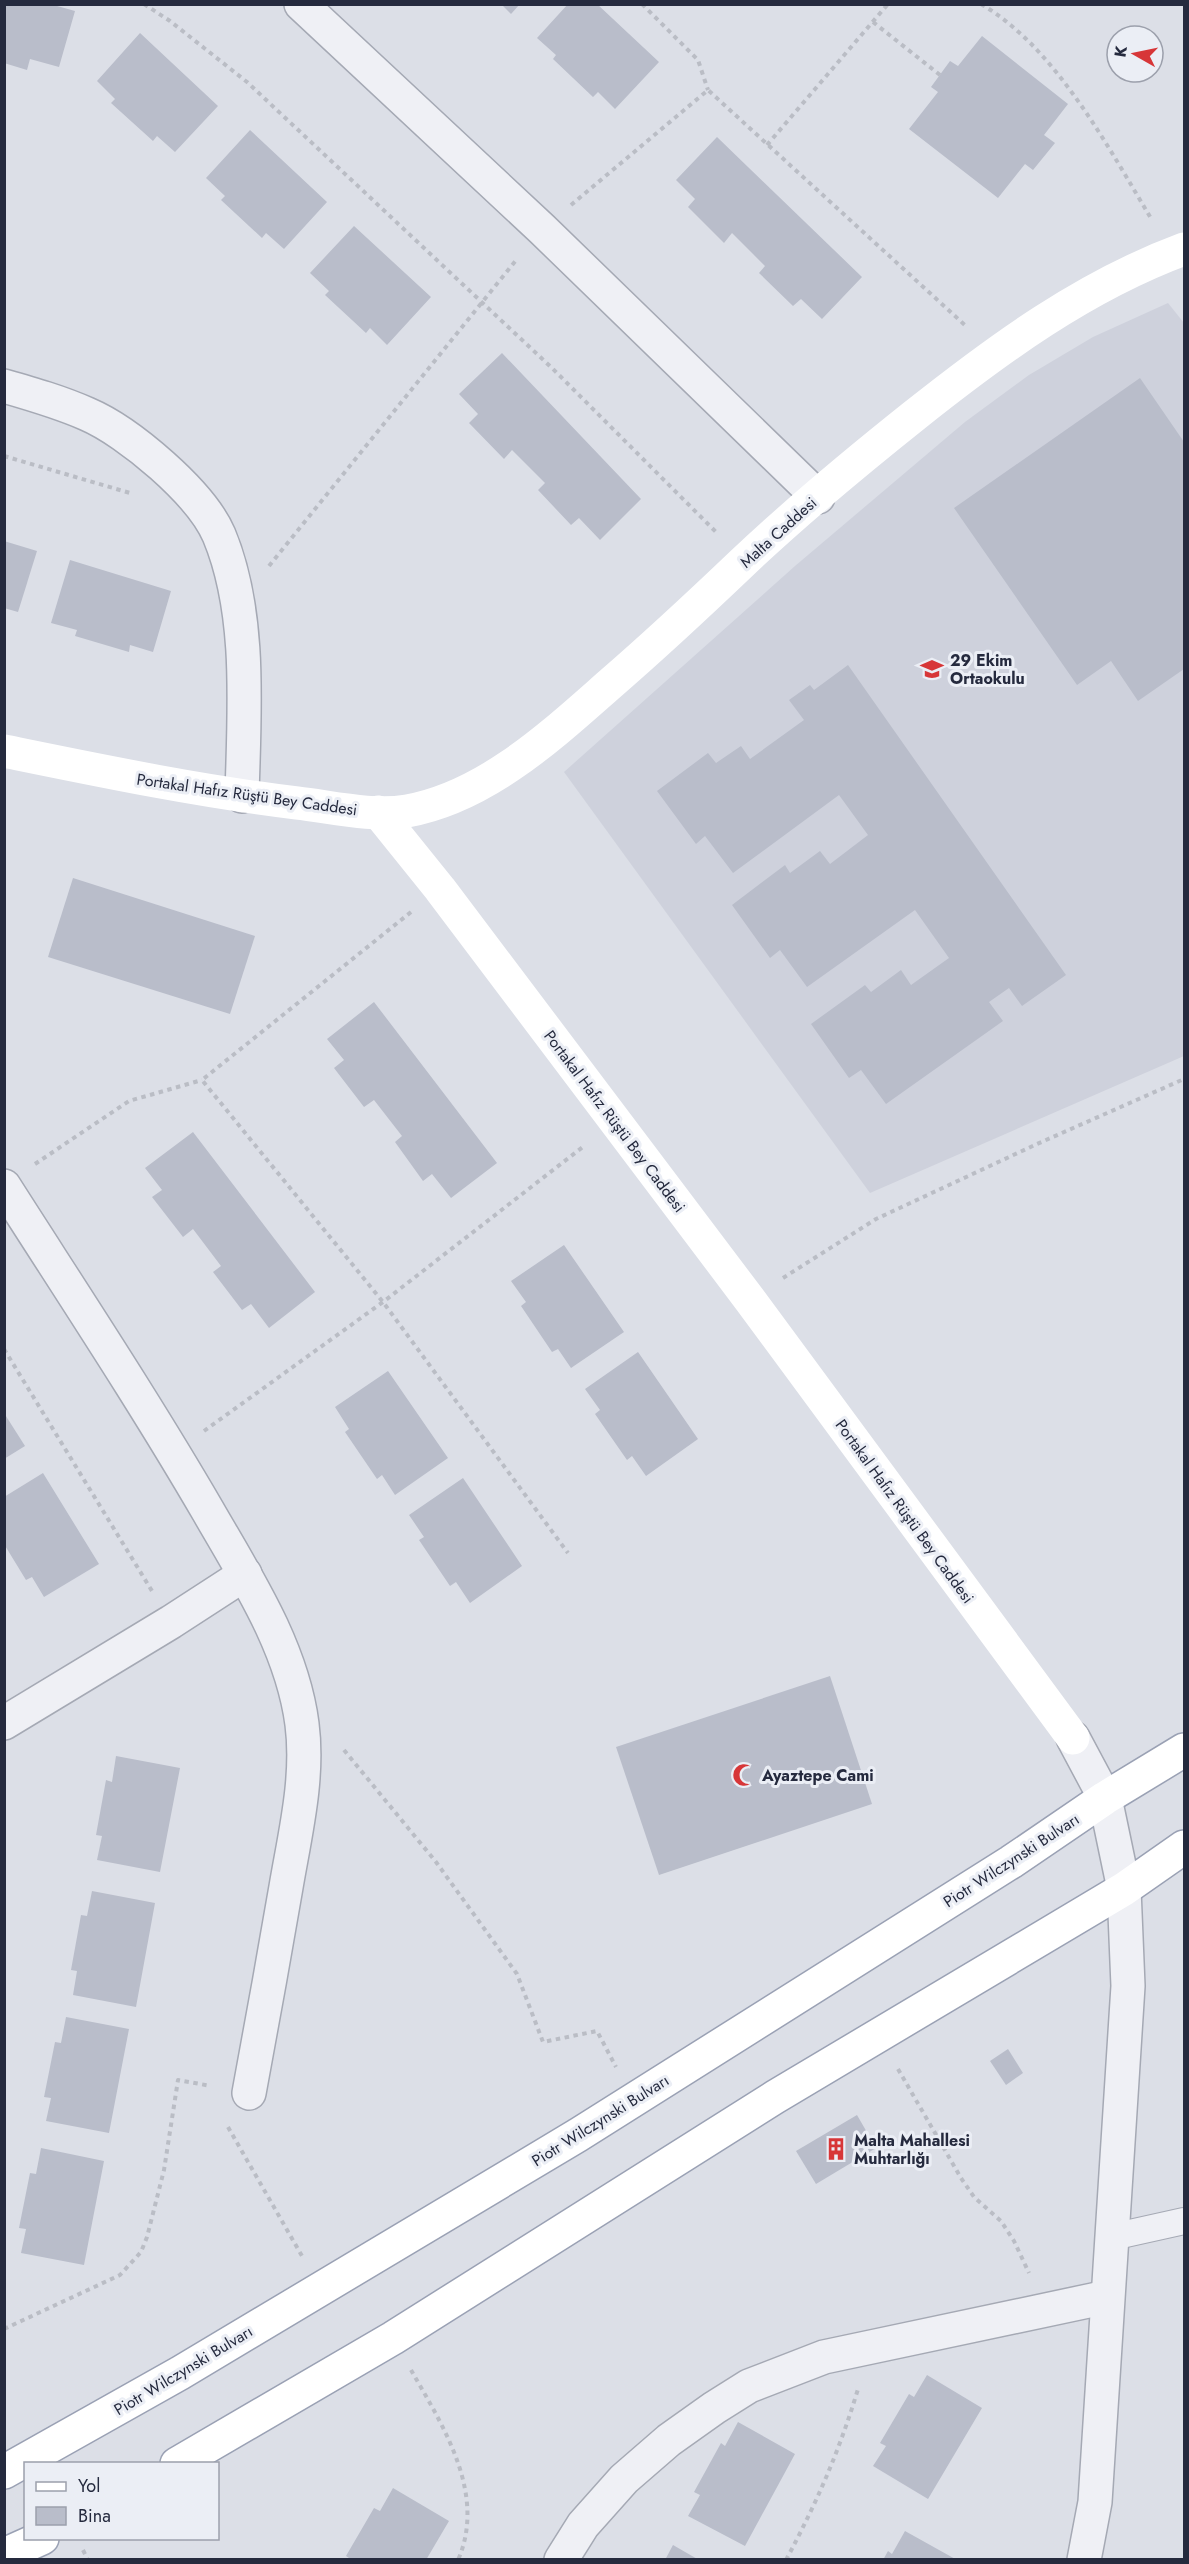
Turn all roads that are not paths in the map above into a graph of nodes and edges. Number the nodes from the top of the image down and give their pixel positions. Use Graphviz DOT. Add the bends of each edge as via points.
graph roads {
  1 [pos="301,4"];
  2 [pos="1179,251"];
  3 [pos="4,386"];
  4 [pos="818,497"];
  5 [pos="4,751"];
  6 [pos="242,796"];
  7 [pos="378,812"];
  8 [pos="4,1186"];
  9 [pos="244,1574"];
  10 [pos="4,1723"];
  11 [pos="1073,1737"];
  12 [pos="1185,1750"];
  13 [pos="1105,1798"];
  14 [pos="1185,1846"];
  15 [pos="1124,1889"];
  16 [pos="249,2093"];
  17 [pos="1185,2222"];
  18 [pos="1112,2236"];
  19 [pos="1107,2297"];
  20 [pos="179,2462"];
  21 [pos="4,2472"];
  22 [pos="38,2540"];
  23 [pos="4,2555"];
  24 [pos="561,2559"];
  25 [pos="1084,2559"];
  1 -- 4 [label="street" via="542,229"];
  2 -- 4 [label="main road, Malta Caddesi" via="1109,282 1047,317 855,462"];
  3 -- 6 [label="street" via="89,414 153,458 186,488 218,533 227,555 237,605 245,700"];
  4 -- 7 [label="main road, Malta Caddesi" via="559,729 514,762 476,786 441,800 407,811"];
  5 -- 6 [label="main road, Portakal Hafız Rüştü Bey Caddesi"];
  6 -- 7 [label="main road, Portakal Hafız Rüştü Bey Caddesi"];
  7 -- 11 [label="main road, Portakal Hafız Rüştü Bey Caddesi" via="750,1300"];
  8 -- 9 [label="street" via="174,1453"];
  9 -- 10 [label="street"];
  9 -- 16 [label="street" via="282,1649 294,1685 304,1762 298,1819"];
  11 -- 13 [label="street"];
  12 -- 13 [label="main road, Piotr Wilczynski Bulvarı"];
  13 -- 15 [label="street"];
  13 -- 21 [label="main road, Piotr Wilczynski Bulvarı" via="1011,1862 578,2135 180,2373"];
  14 -- 15 [label="main road"];
  15 -- 18 [label="street" via="1128,1986"];
  15 -- 20 [label="main road" via="775,2097 393,2338"];
  17 -- 18 [label="lane"];
  18 -- 19 [label="street"];
  19 -- 24 [label="street" via="868,2346 824,2357 749,2386 669,2440 624,2479 583,2525"];
  19 -- 25 [label="street" via="1095,2502"];
  22 -- 23 [label="main road"];
}
